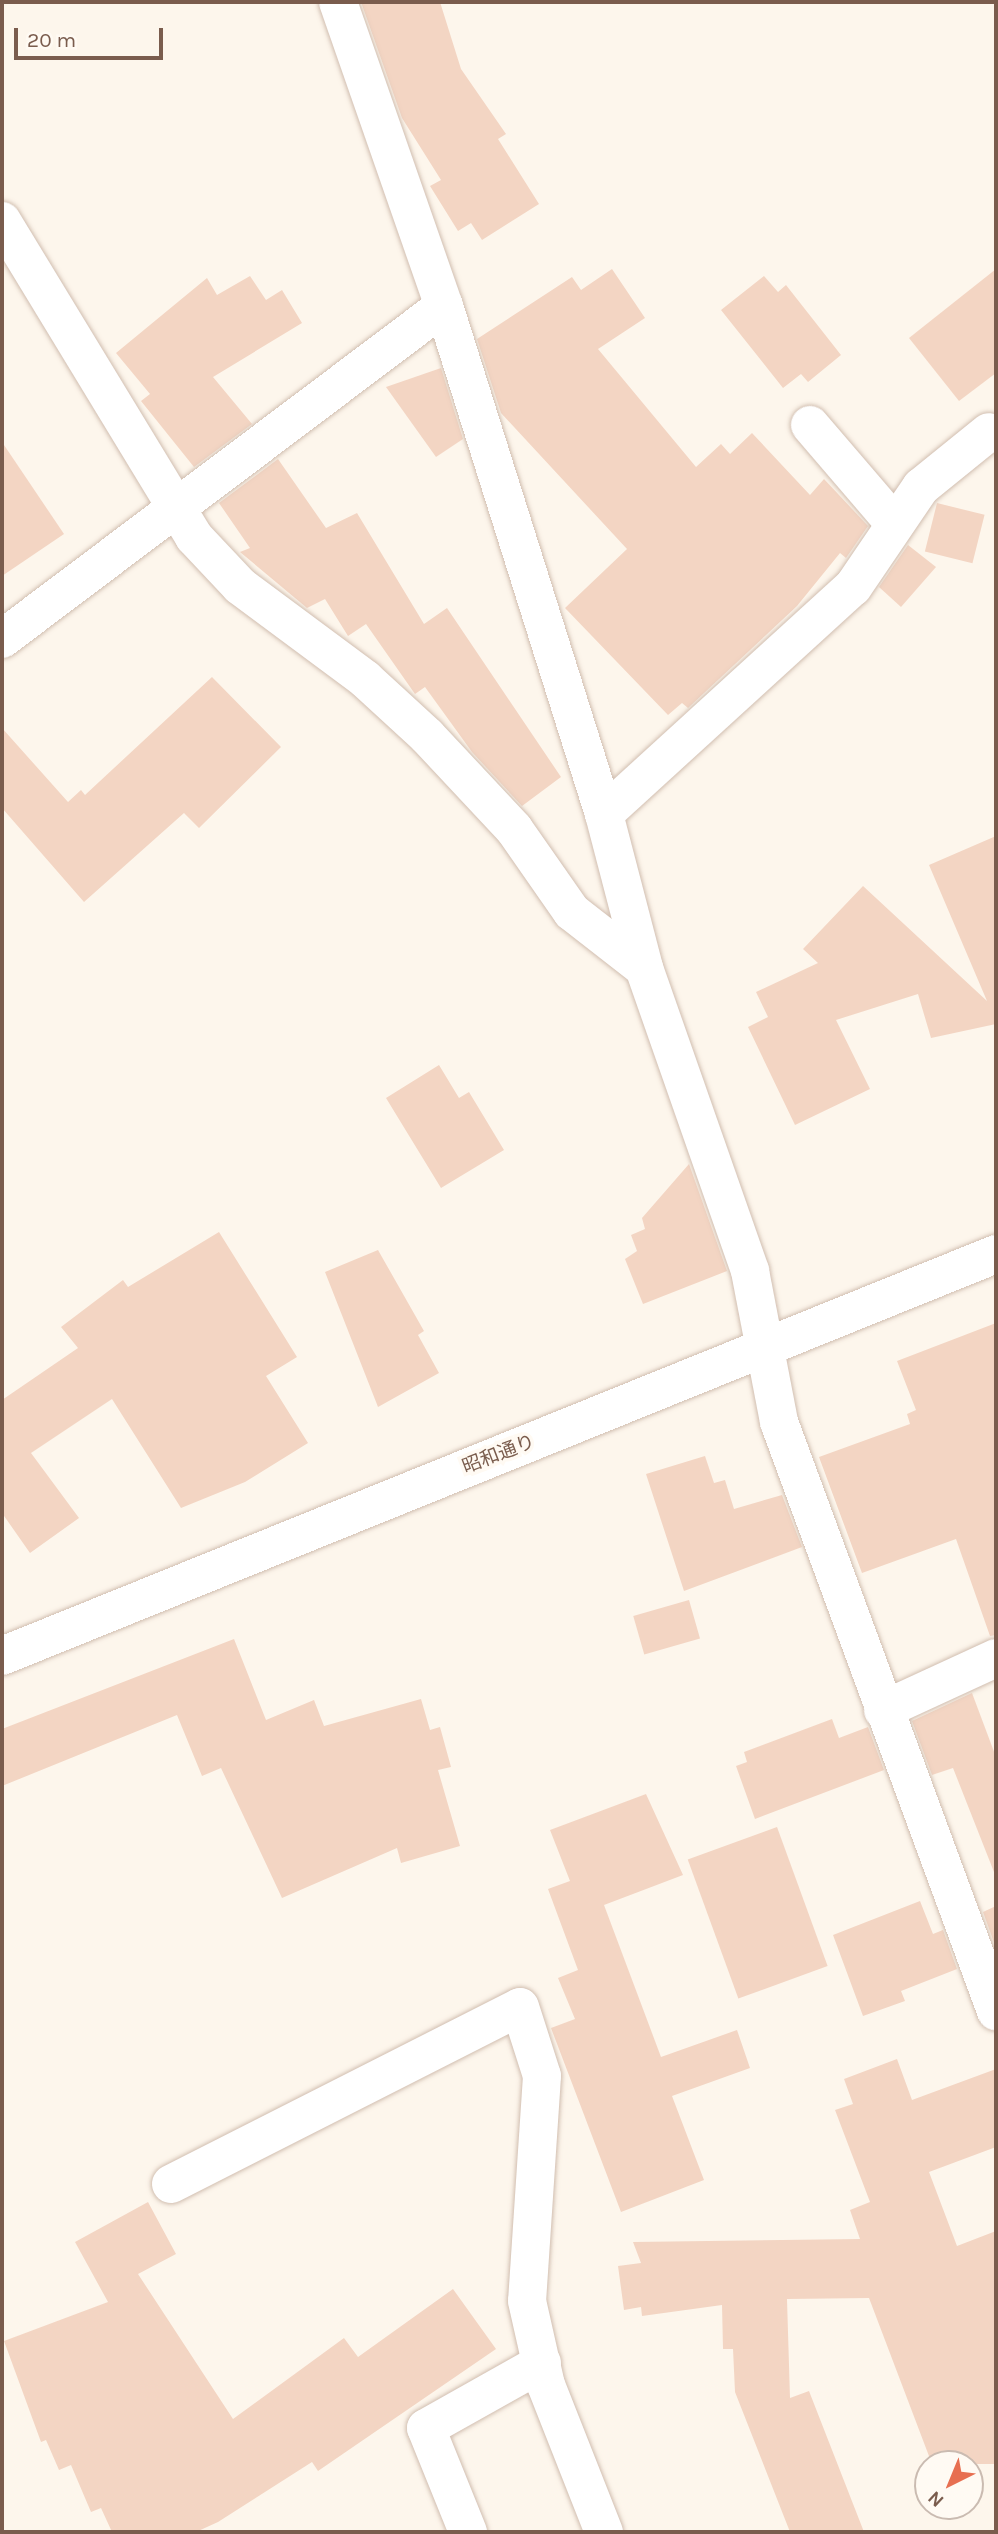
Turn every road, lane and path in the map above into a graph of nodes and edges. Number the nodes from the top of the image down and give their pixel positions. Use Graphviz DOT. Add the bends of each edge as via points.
graph roads {
  1 [pos="338,2"];
  2 [pos="2,221"];
  3 [pos="444,306"];
  4 [pos="810,425"];
  5 [pos="989,432"];
  6 [pos="176,509"];
  7 [pos="895,524"];
  8 [pos="2,639"];
  9 [pos="604,814"];
  10 [pos="644,968"];
  11 [pos="996,1254"];
  12 [pos="761,1352"];
  13 [pos="2,1656"];
  14 [pos="996,1658"];
  15 [pos="883,1710"];
  16 [pos="996,2011"];
  17 [pos="171,2184"];
  18 [pos="542,2363"];
  19 [pos="468,2532"];
  20 [pos="604,2532"];
  1 -- 3 [label="street"];
  2 -- 6 [label="street"];
  3 -- 6 [label="street"];
  3 -- 9 [label="street"];
  4 -- 7 [label="street"];
  5 -- 7 [label="street" via="921,487"];
  6 -- 8 [label="street"];
  6 -- 10 [label="street" via="240,586 365,679 465,773 514,829 572,912"];
  7 -- 9 [label="street" via="853,587"];
  9 -- 10 [label="street"];
  10 -- 12 [label="street" via="750,1271"];
  11 -- 12 [label="street, 昭和通り"];
  12 -- 13 [label="street, 昭和通り"];
  12 -- 15 [label="street" via="779,1422"];
  14 -- 15 [label="street"];
  15 -- 16 [label="street"];
  17 -- 18 [label="street" via="520,2007 542,2076 527,2301"];
  18 -- 19 [label="street" via="426,2428"];
  18 -- 20 [label="street"];
}
